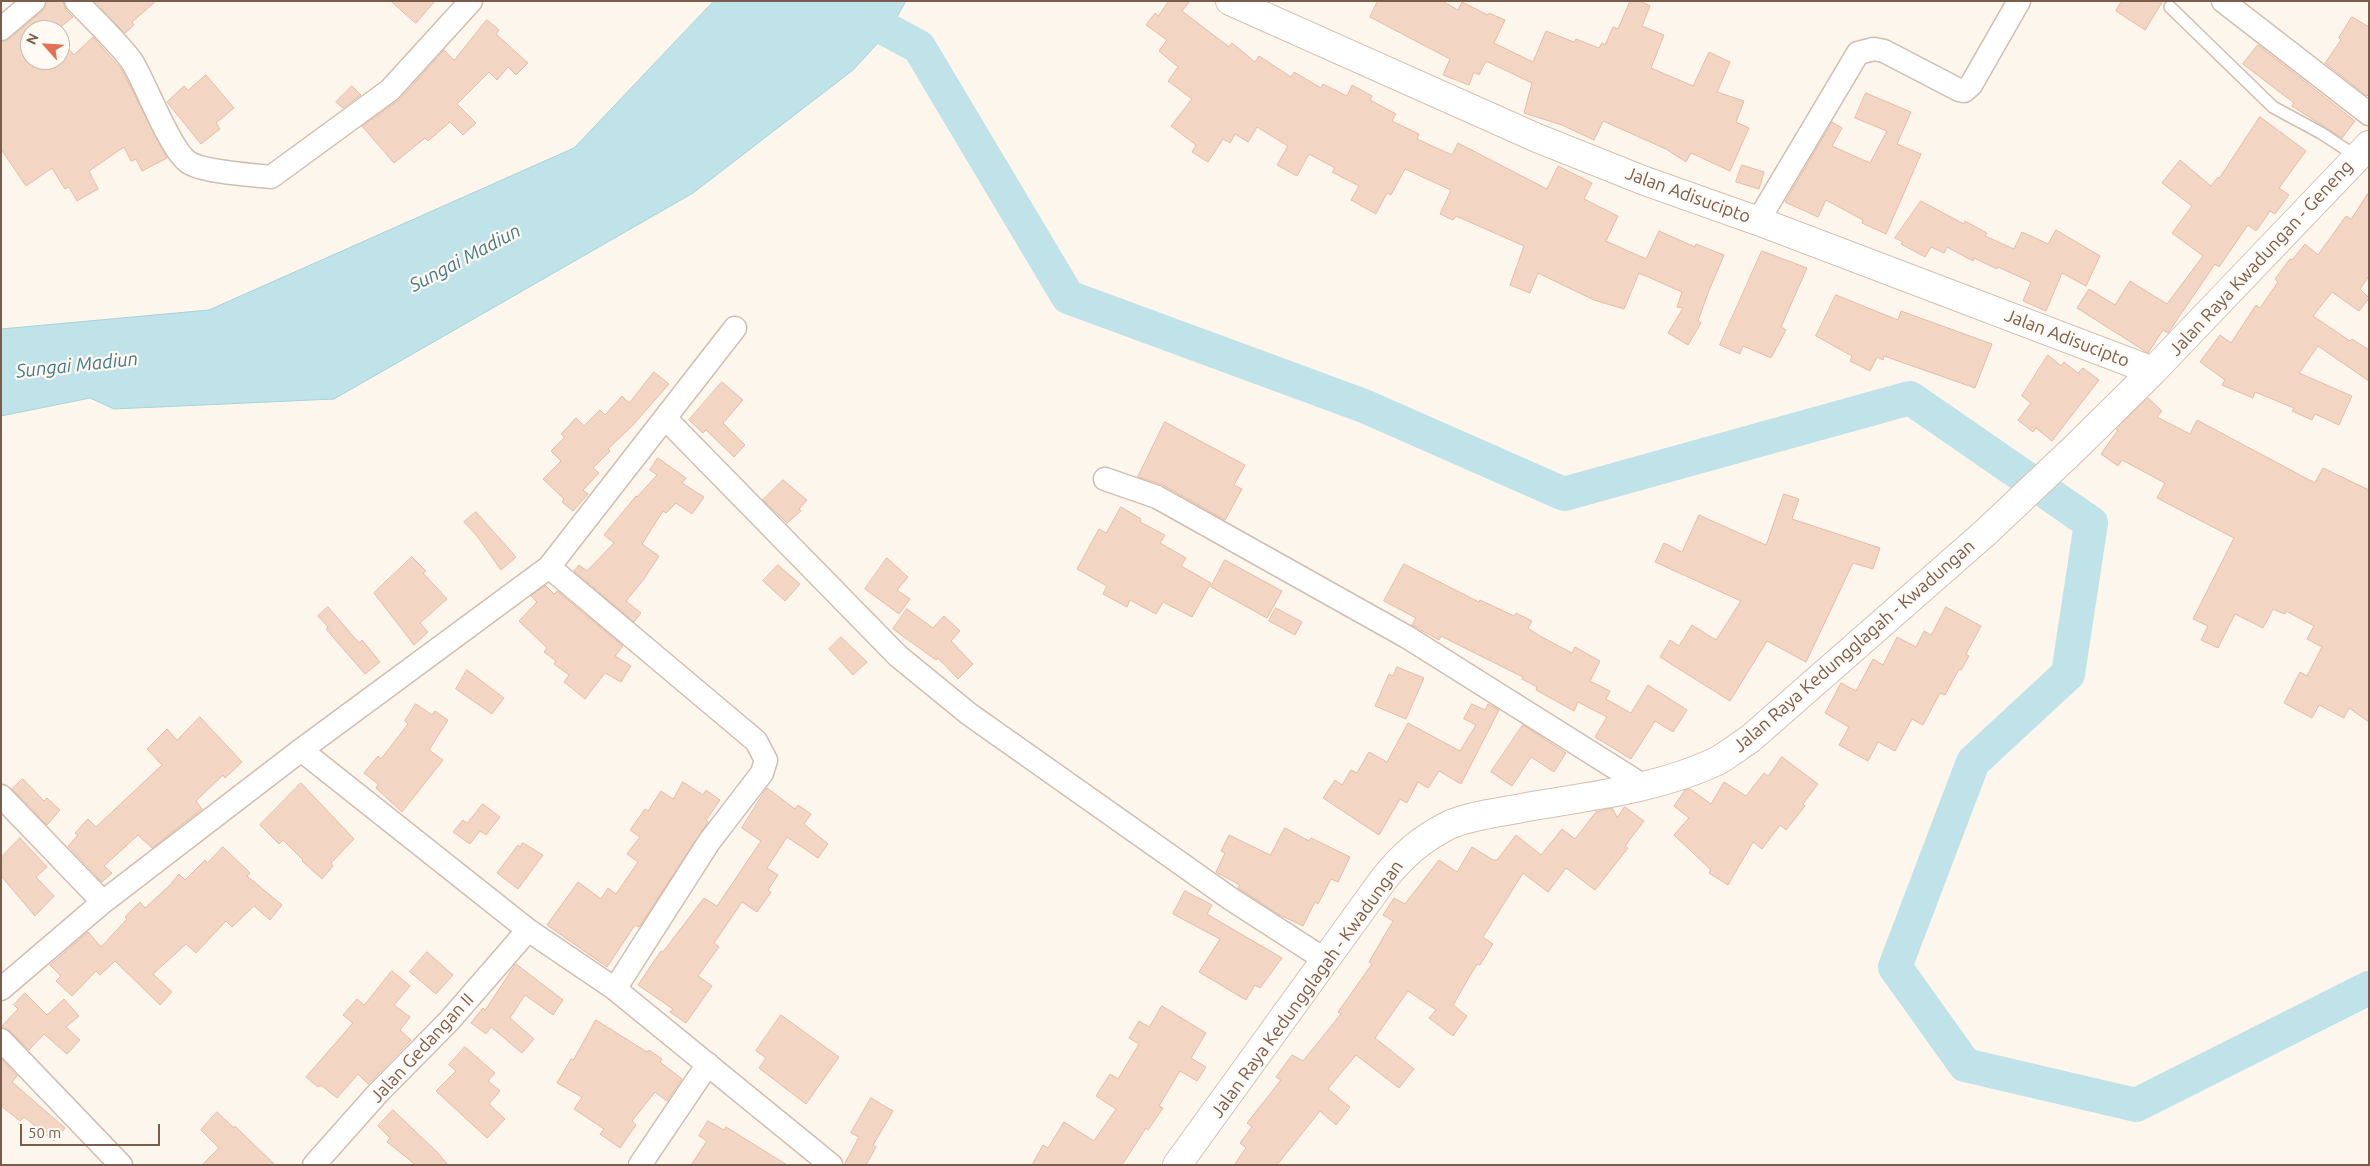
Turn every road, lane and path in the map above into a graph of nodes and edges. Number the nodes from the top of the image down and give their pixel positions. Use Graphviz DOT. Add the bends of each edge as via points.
graph roads {
  1 [pos="34,1"];
  2 [pos="76,1"];
  3 [pos="471,1"];
  4 [pos="1230,1"];
  5 [pos="2019,1"];
  6 [pos="2223,1"];
  7 [pos="2170,8"];
  8 [pos="1,29"];
  9 [pos="2369,114"];
  10 [pos="2363,151"];
  11 [pos="1758,221"];
  12 [pos="735,328"];
  13 [pos="2153,371"];
  14 [pos="665,418"];
  15 [pos="2076,446"];
  16 [pos="1105,479"];
  17 [pos="549,567"];
  18 [pos="301,750"];
  19 [pos="1644,786"];
  20 [pos="1,796"];
  21 [pos="103,902"];
  22 [pos="528,930"];
  23 [pos="1326,961"];
  24 [pos="1,989"];
  25 [pos="615,989"];
  26 [pos="1,1040"];
  27 [pos="708,1064"];
  28 [pos="121,1165"];
  29 [pos="314,1165"];
  30 [pos="640,1165"];
  31 [pos="831,1165"];
  32 [pos="1178,1165"];
  1 -- 8 [label="street"];
  2 -- 3 [label="street" via="132,62 175,145 188,162 232,173 270,177 390,90"];
  4 -- 11 [label="main road, Jalan Adisucipto" via="1537,138"];
  5 -- 11 [label="street" via="1971,85 1964,91 1884,52 1874,49 1858,53"];
  6 -- 9 [label="street"];
  7 -- 10 [label="lane" via="2273,107"];
  10 -- 13 [label="main road, Jalan Raya Kwadungan - Geneng"];
  11 -- 13 [label="main road, Jalan Adisucipto"];
  12 -- 14 [label="street"];
  13 -- 15 [label="main road, Jalan Raya Kwadungan - Geneng"];
  14 -- 17 [label="street"];
  14 -- 23 [label="street" via="898,656 969,714 1231,899"];
  15 -- 19 [label="main road, Jalan Raya Kedungglagah - Kwadungan" via="1985,533 1750,739 1717,762"];
  16 -- 19 [label="street" via="1157,498 1407,637"];
  17 -- 18 [label="street"];
  17 -- 25 [label="street" via="756,741 766,760 762,773 709,842"];
  18 -- 21 [label="street"];
  18 -- 22 [label="street"];
  19 -- 23 [label="main road, Jalan Raya Kedungglagah - Kwadungan" via="1490,814 1452,824 1421,841 1401,858"];
  20 -- 21 [label="street"];
  21 -- 24 [label="street"];
  22 -- 25 [label="street"];
  22 -- 29 [label="street, Jalan Gedangan II" via="449,1021 378,1093"];
  23 -- 32 [label="main road, Jalan Raya Kedungglagah - Kwadungan"];
  25 -- 27 [label="street"];
  26 -- 28 [label="street"];
  27 -- 30 [label="street"];
  27 -- 31 [label="street"];
}
